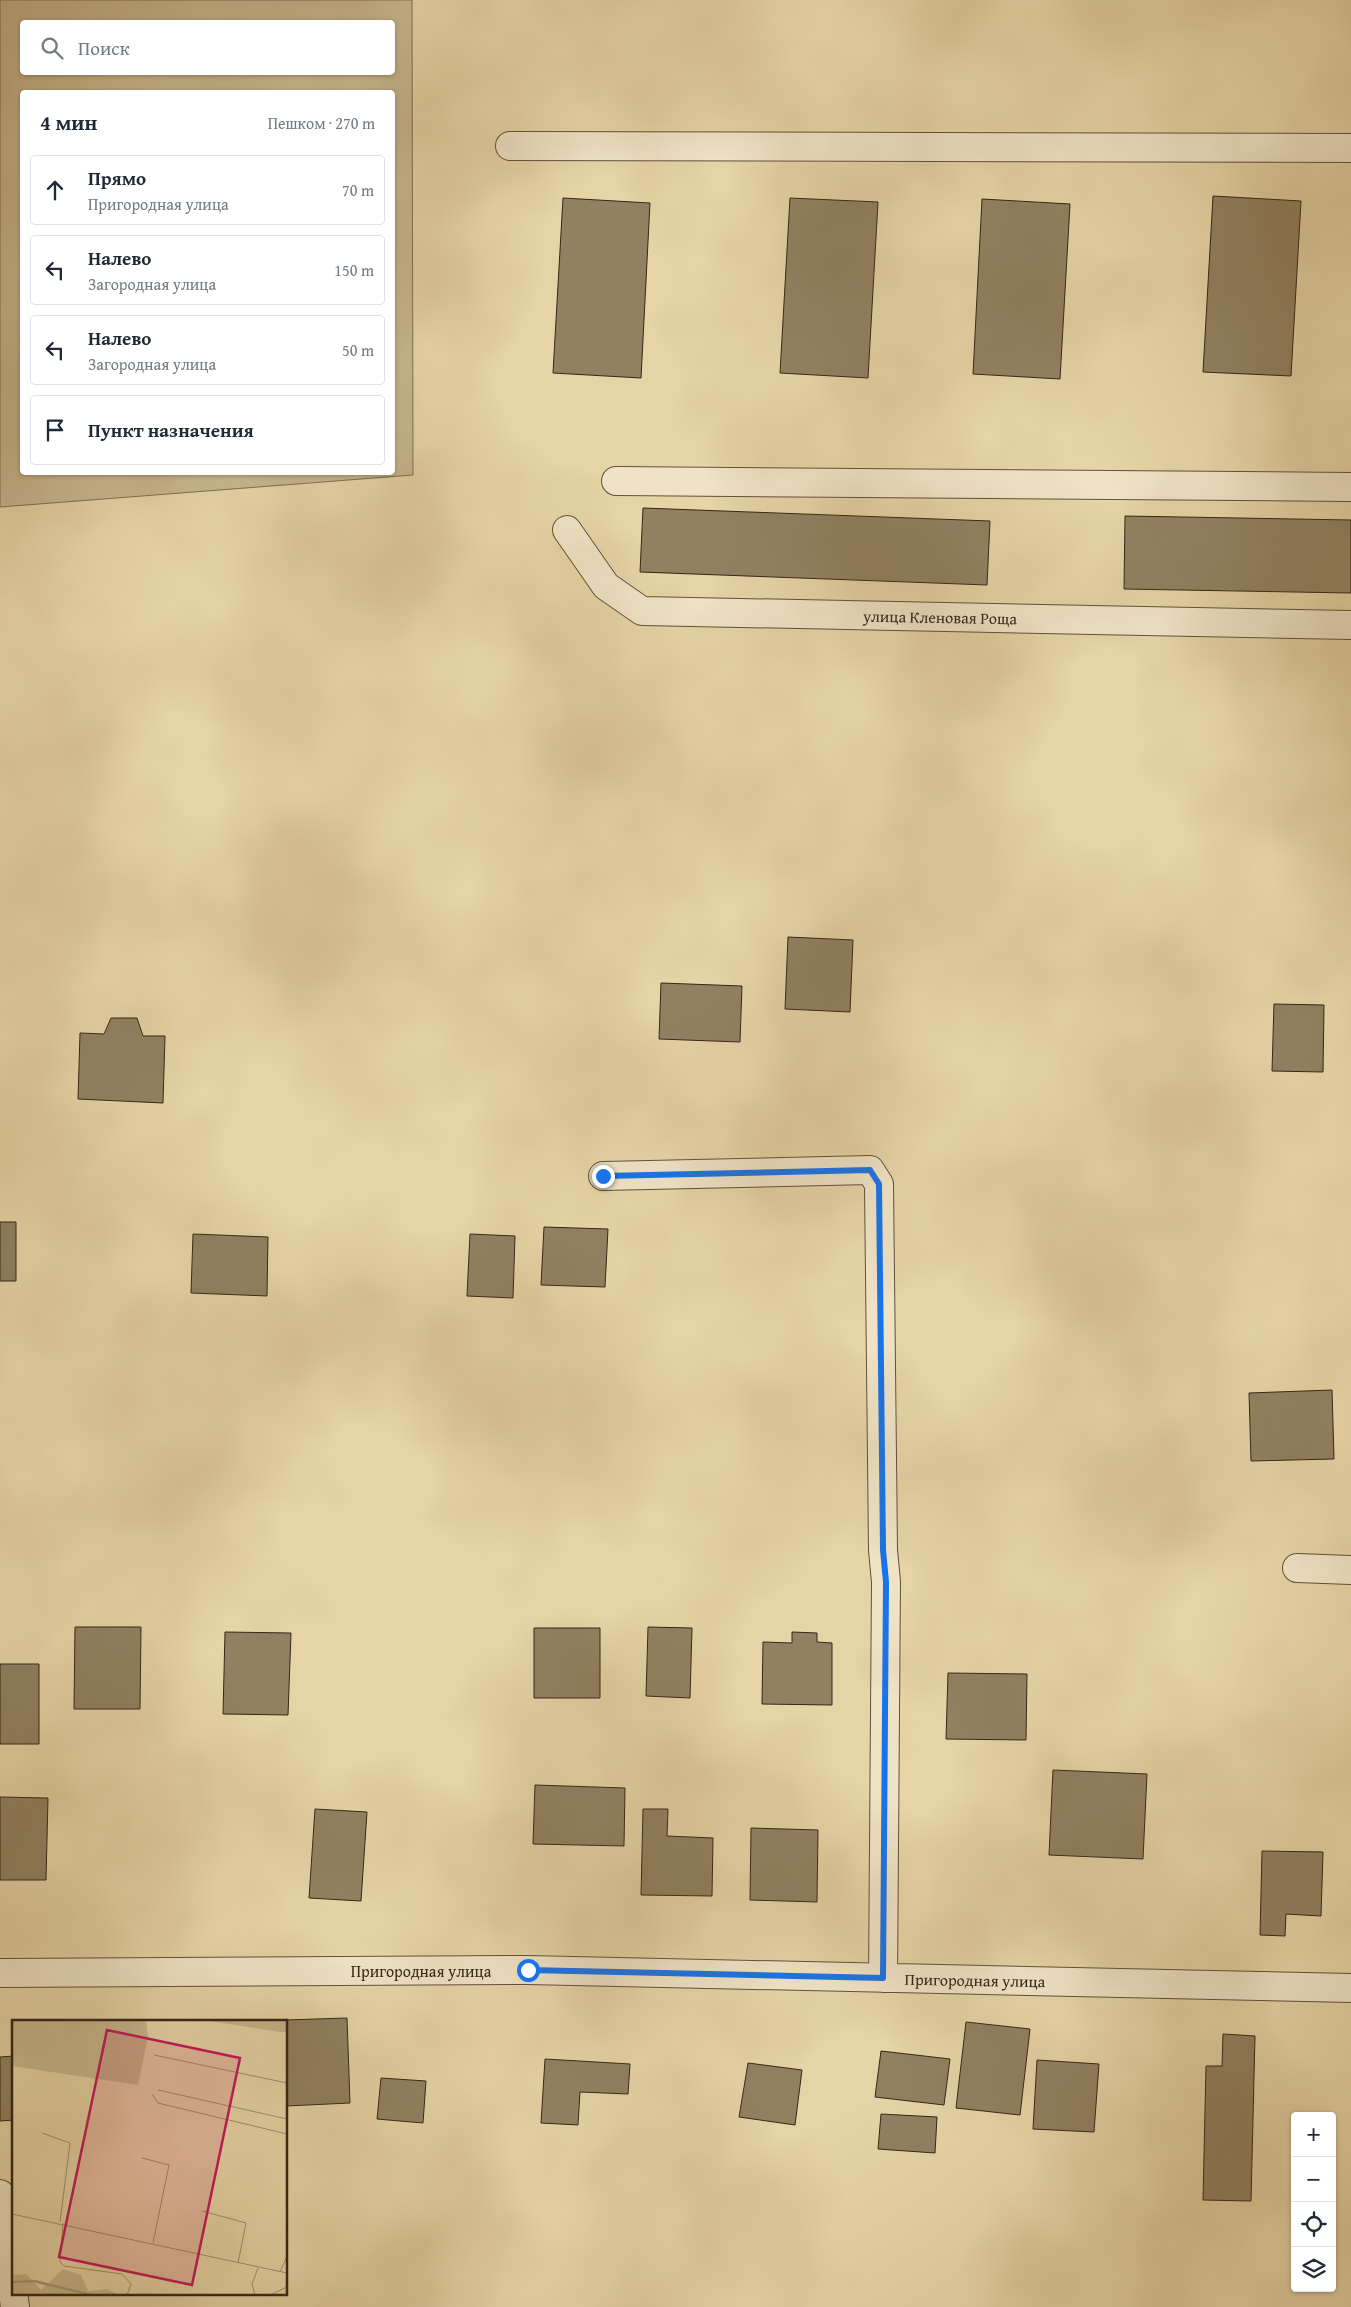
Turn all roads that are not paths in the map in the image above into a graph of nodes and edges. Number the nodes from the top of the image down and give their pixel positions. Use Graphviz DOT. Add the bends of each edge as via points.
graph roads {
  1 [pos="510,146"];
  2 [pos="1351,148"];
  3 [pos="616,481"];
  4 [pos="1351,487"];
  5 [pos="567,530"];
  6 [pos="1351,625"];
  7 [pos="603,1176"];
  8 [pos="1297,1568"];
  9 [pos="1351,1570"];
  10 [pos="0,1973"];
  11 [pos="883,1978"];
  12 [pos="1351,1988"];
  13 [pos="0,2194"];
  14 [pos="12,2284"];
  15 [pos="13,2294"];
  16 [pos="15,2307"];
  1 -- 2 [label="street"];
  3 -- 4 [label="street"];
  5 -- 6 [label="street, улица Кленовая Роща" via="606,586 642,612"];
  7 -- 11 [label="street" via="870,1170 879,1184 886,1582"];
  8 -- 9 [label="street"];
  10 -- 11 [label="street, Пригородная улица" via="528,1970"];
  11 -- 12 [label="street, Пригородная улица"];
  13 -- 14 [label="street"];
  15 -- 16 [label="street"];
}
